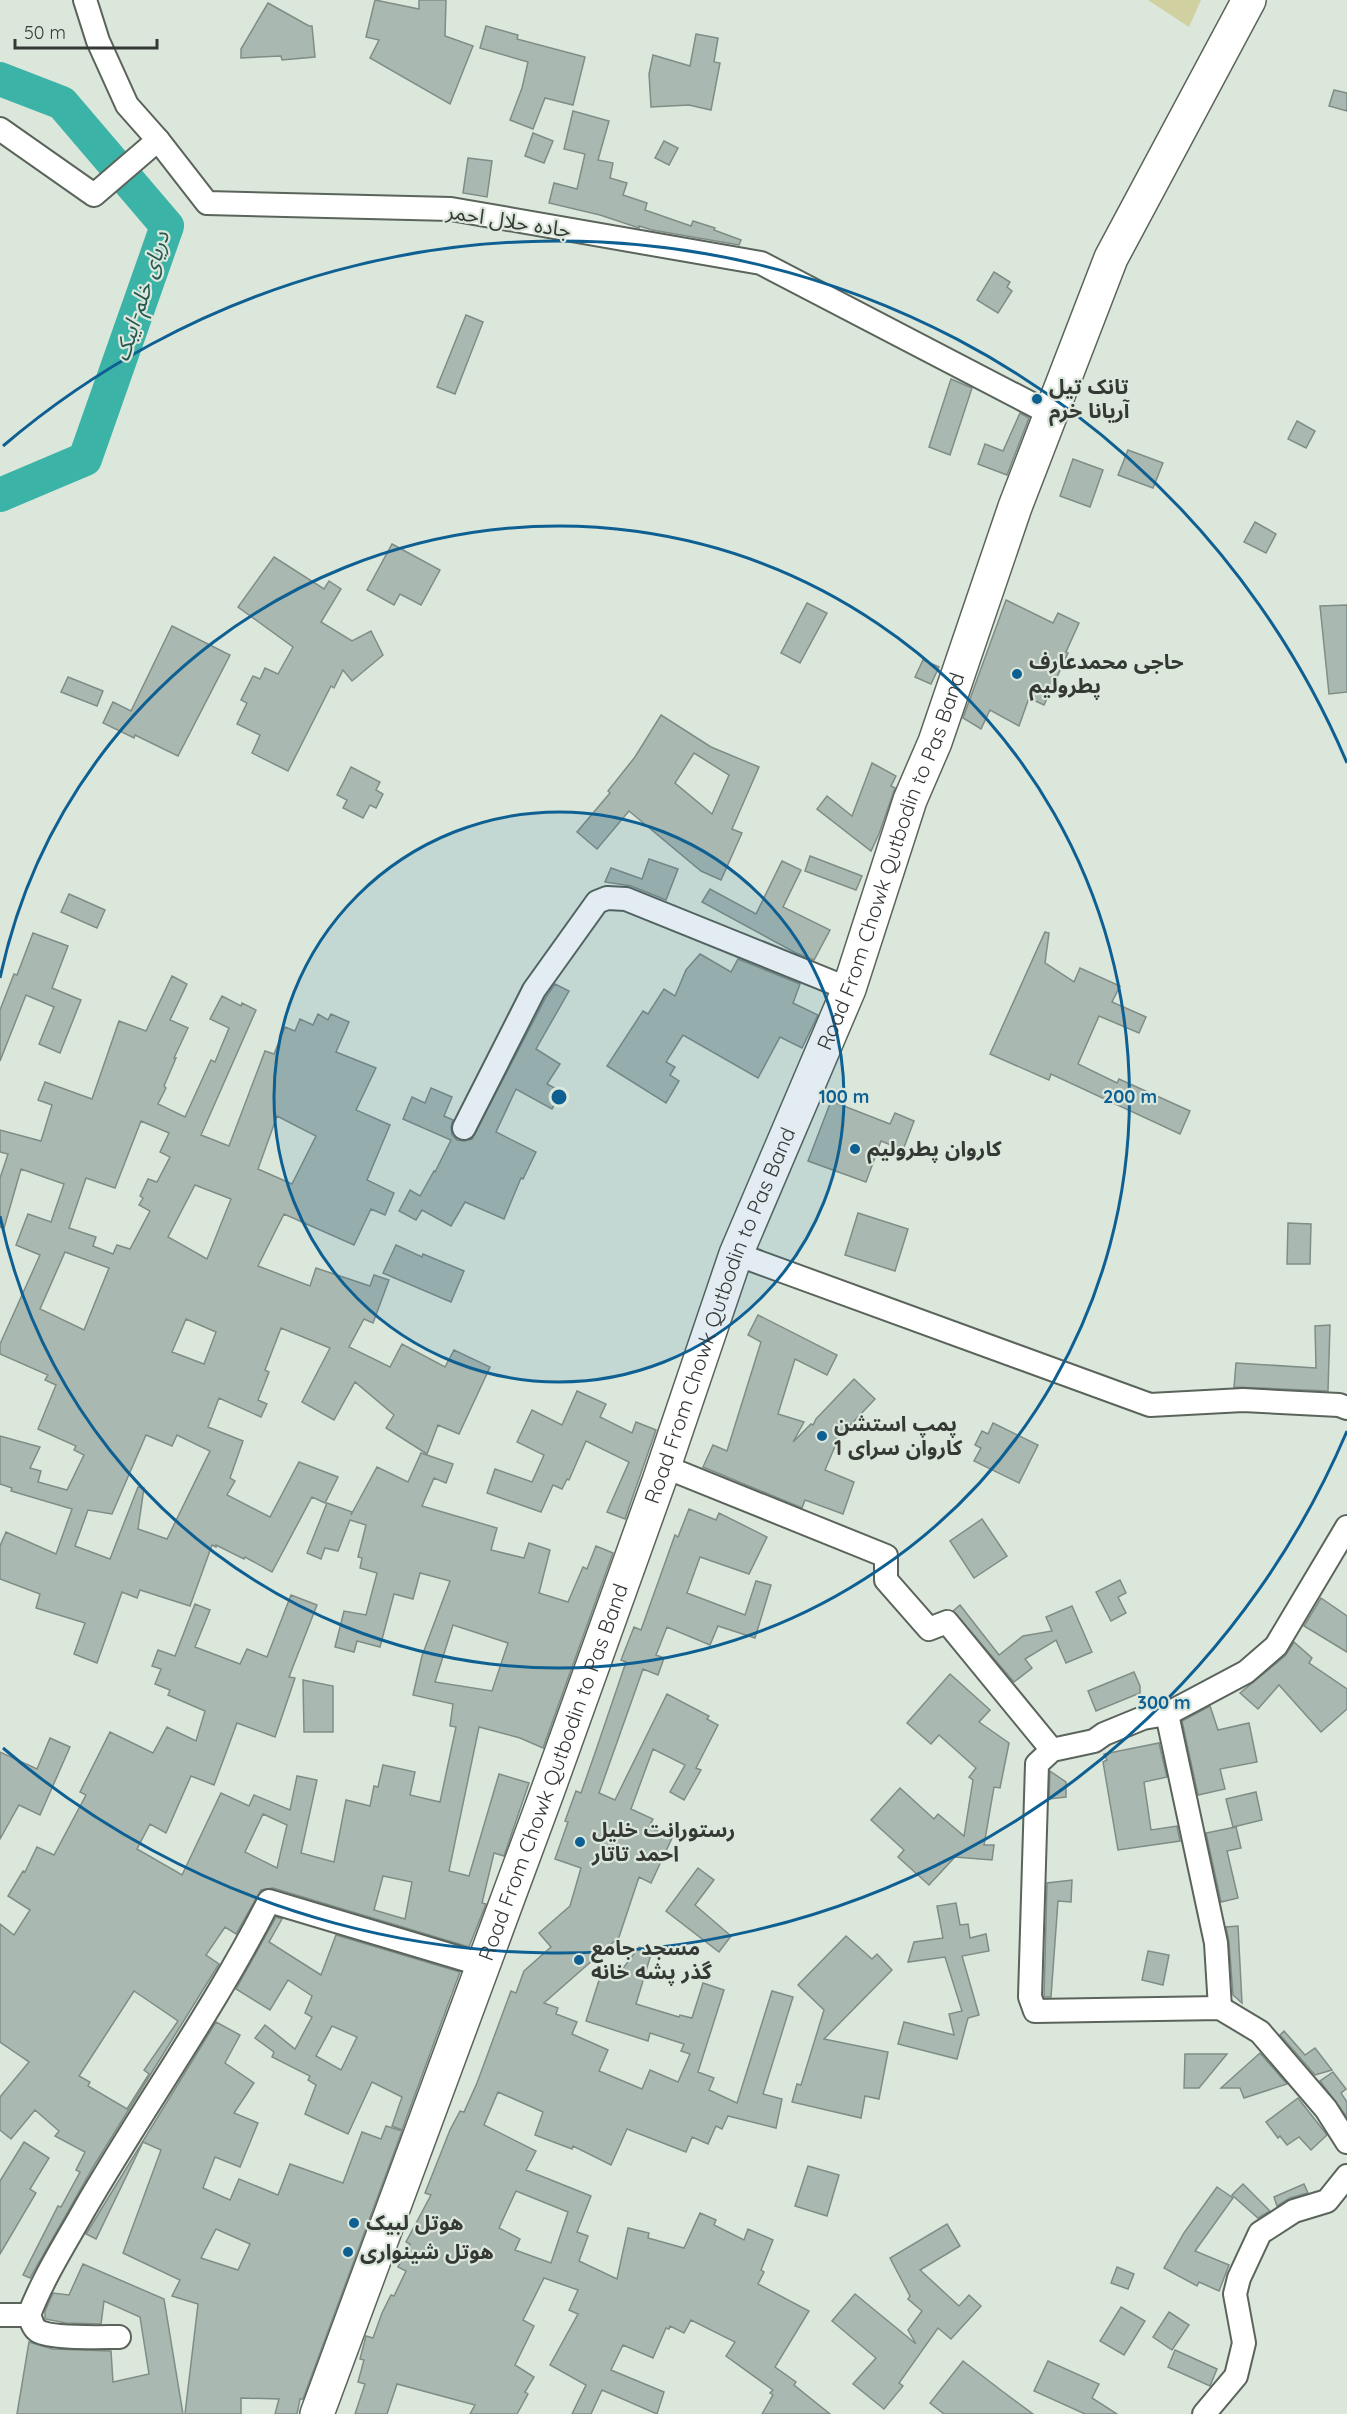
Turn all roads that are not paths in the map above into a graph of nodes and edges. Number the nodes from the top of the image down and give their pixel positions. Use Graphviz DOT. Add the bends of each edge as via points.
graph roads {
  1 [pos="85,0"];
  2 [pos="1249,0"];
  3 [pos="0,129"];
  4 [pos="158,140"];
  5 [pos="1051,414"];
  6 [pos="849,989"];
  7 [pos="464,1128"];
  8 [pos="736,1254"];
  9 [pos="1347,1408"];
  10 [pos="663,1466"];
  11 [pos="1347,1527"];
  12 [pos="1167,1714"];
  13 [pos="1052,1750"];
  14 [pos="483,1965"];
  15 [pos="1220,2008"];
  16 [pos="1347,2142"];
  17 [pos="1347,2176"];
  18 [pos="0,2315"];
  19 [pos="29,2315"];
  20 [pos="119,2337"];
  21 [pos="317,2414"];
  22 [pos="1204,2414"];
  1 -- 4 [label="street" via="98,41 127,105"];
  2 -- 5 [label="main road, Road From Chowk Qutbodin to Pas Band" via="1111,258"];
  3 -- 4 [label="street" via="94,195"];
  4 -- 5 [label="street, جاده حلال احمر" via="207,203 451,209 761,263"];
  5 -- 6 [label="main road, Road From Chowk Qutbodin to Pas Band" via="935,742 910,800"];
  6 -- 7 [label="street" via="626,899 606,898 597,902 534,990"];
  6 -- 8 [label="main road, Road From Chowk Qutbodin to Pas Band"];
  8 -- 9 [label="street" via="1150,1405 1243,1400"];
  8 -- 10 [label="main road, Road From Chowk Qutbodin to Pas Band"];
  10 -- 13 [label="street" via="886,1556 886,1580 929,1629 947,1622"];
  10 -- 14 [label="main road, Road From Chowk Qutbodin to Pas Band"];
  11 -- 12 [label="street" via="1276,1647 1246,1672"];
  12 -- 13 [label="street" via="1143,1718 1094,1741"];
  12 -- 15 [label="street" via="1216,1943"];
  13 -- 15 [label="street" via="1037,1764 1030,1996 1035,2011"];
  14 -- 19 [label="street" via="269,1901 110,2165 38,2292"];
  14 -- 21 [label="main road, Road From Chowk Qutbodin to Pas Band"];
  15 -- 16 [label="street" via="1260,2032 1326,2109"];
  17 -- 22 [label="street" via="1327,2201 1294,2211 1260,2233 1235,2294 1244,2343 1236,2376"];
  18 -- 19 [label="street"];
  19 -- 20 [label="street" via="35,2328 43,2333"];
}
